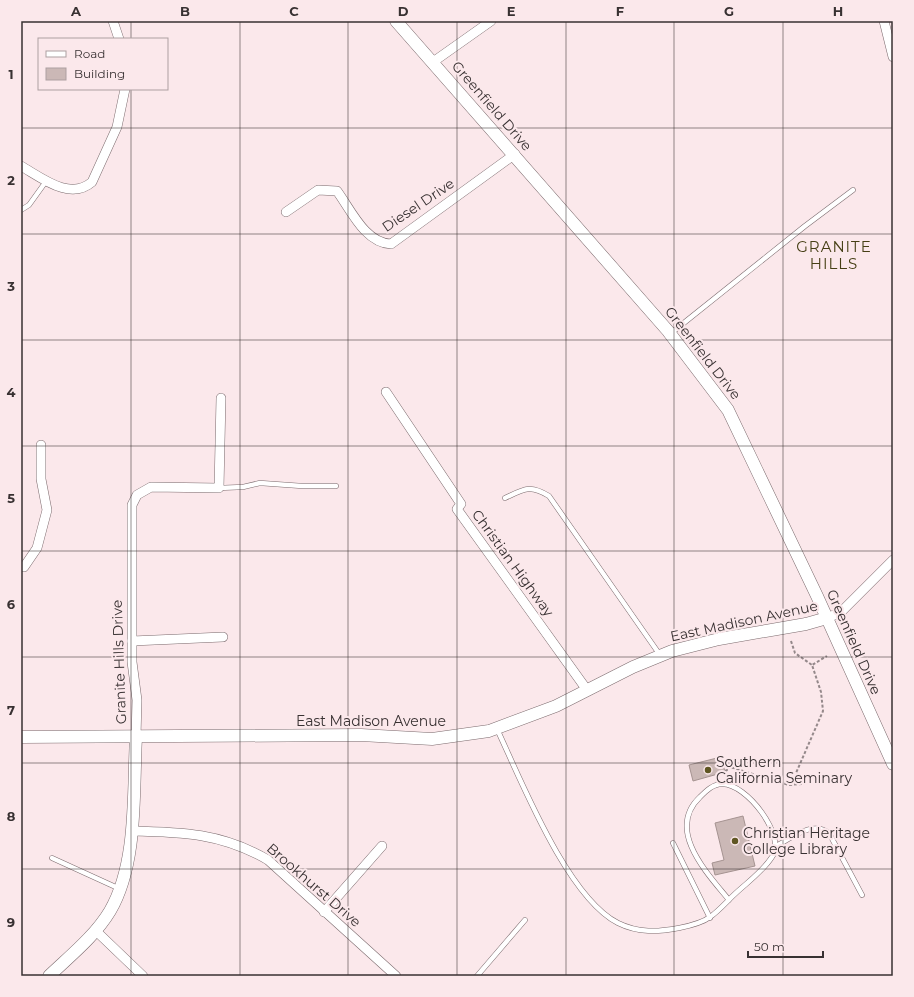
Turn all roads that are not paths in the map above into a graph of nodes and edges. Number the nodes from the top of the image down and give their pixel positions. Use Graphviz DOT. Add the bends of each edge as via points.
graph roads {
  1 [pos="113,21"];
  2 [pos="396,21"];
  3 [pos="491,21"];
  4 [pos="884,21"];
  5 [pos="119,38"];
  6 [pos="893,57"];
  7 [pos="433,62"];
  8 [pos="125,90"];
  9 [pos="515,154"];
  10 [pos="21,166"];
  11 [pos="47,180"];
  12 [pos="853,190"];
  13 [pos="21,210"];
  14 [pos="286,212"];
  15 [pos="670,334"];
  16 [pos="386,392"];
  17 [pos="221,398"];
  18 [pos="41,445"];
  19 [pos="336,486"];
  20 [pos="219,488"];
  21 [pos="505,498"];
  22 [pos="893,560"];
  23 [pos="21,566"];
  24 [pos="827,618"];
  25 [pos="223,637"];
  26 [pos="132,641"];
  27 [pos="660,655"];
  28 [pos="587,690"];
  29 [pos="497,729"];
  30 [pos="21,737"];
  31 [pos="136,737"];
  32 [pos="893,764"];
  33 [pos="131,831"];
  34 [pos="673,843"];
  35 [pos="382,846"];
  36 [pos="776,846"];
  37 [pos="52,858"];
  38 [pos="120,889"];
  39 [pos="862,896"];
  40 [pos="729,900"];
  41 [pos="324,912"];
  42 [pos="710,918"];
  43 [pos="525,920"];
  44 [pos="95,930"];
  45 [pos="49,976"];
  46 [pos="143,976"];
  47 [pos="396,976"];
  48 [pos="477,976"];
  1 -- 5 [label="street"];
  2 -- 7 [label="street, Greenfield Drive"];
  3 -- 7 [label="street"];
  4 -- 6 [label="street"];
  7 -- 9 [label="street, Greenfield Drive"];
  8 -- 11 [label="street" via="117,127 92,182 77,190 62,188"];
  9 -- 14 [label="street, Diesel Drive" via="391,244 378,241 369,235 337,191 318,190"];
  9 -- 15 [label="street, Greenfield Drive"];
  10 -- 11 [label="street"];
  11 -- 13 [label="lane" via="29,205"];
  12 -- 15 [label="lane"];
  15 -- 24 [label="street, Greenfield Drive" via="728,410"];
  16 -- 28 [label="street, Christian Highway" via="461,504 457,509"];
  17 -- 20 [label="street"];
  18 -- 23 [label="street" via="40,479 47,510 37,548 24,567"];
  19 -- 20 [label="lane" via="260,483"];
  20 -- 26 [label="street, Granite Hills Drive" via="151,487 137,495 132,505"];
  21 -- 27 [label="lane" via="526,488 538,490 549,496"];
  22 -- 24 [label="street, East Madison Avenue" via="841,612"];
  24 -- 27 [label="street, East Madison Avenue" via="719,639"];
  24 -- 32 [label="street, Greenfield Drive"];
  25 -- 26 [label="street"];
  26 -- 31 [label="street, Granite Hills Drive" via="137,700"];
  27 -- 28 [label="street, East Madison Avenue"];
  28 -- 29 [label="street, East Madison Avenue" via="556,706"];
  29 -- 31 [label="street, East Madison Avenue" via="432,739 361,735"];
  29 -- 42 [label="lane" via="545,832 582,889 598,908 618,923 647,931 683,928"];
  30 -- 31 [label="street, East Madison Avenue"];
  31 -- 33 [label="street, Granite Hills Drive"];
  33 -- 38 [label="street, Granite Hills Drive" via="126,871"];
  33 -- 41 [label="street, Brookhurst Drive" via="207,835 245,848 268,860"];
  34 -- 42 [label="lane"];
  35 -- 41 [label="street"];
  36 -- 39 [label="lane" via="809,829 824,829 829,833"];
  36 -- 40 [label="lane" via="769,862"];
  36 -- 40 [label="lane" via="761,809 733,787 720,784 712,787 697,800 688,818 691,848 700,864"];
  37 -- 38 [label="lane"];
  38 -- 44 [label="street, Granite Hills Drive" via="109,911"];
  40 -- 42 [label="lane"];
  41 -- 47 [label="street, Brookhurst Drive"];
  43 -- 48 [label="lane"];
  44 -- 45 [label="street, Granite Hills Drive"];
  44 -- 46 [label="street"];
}
